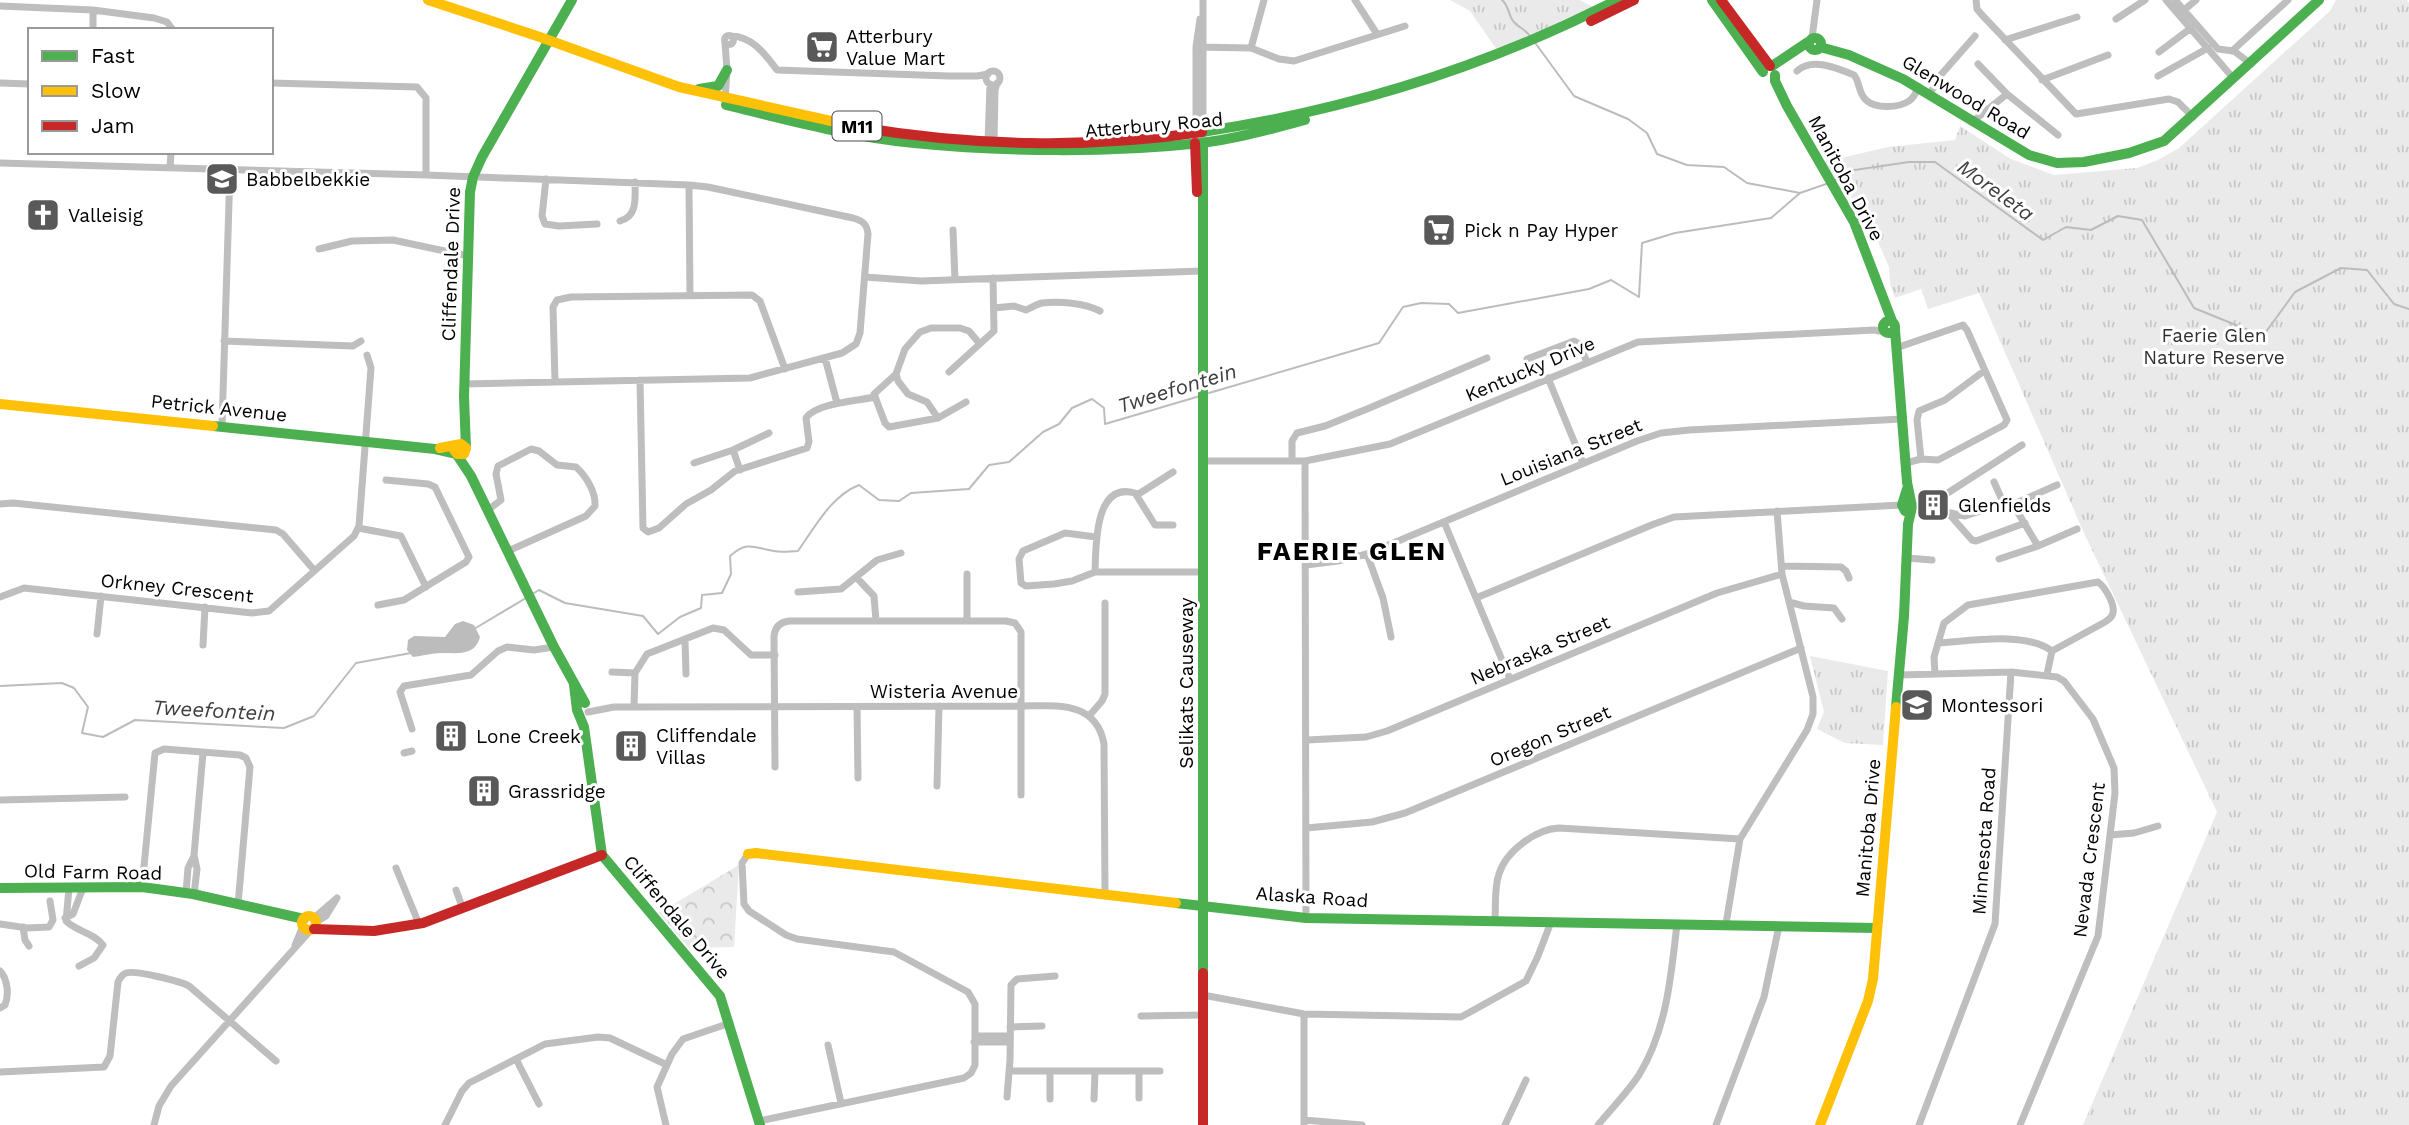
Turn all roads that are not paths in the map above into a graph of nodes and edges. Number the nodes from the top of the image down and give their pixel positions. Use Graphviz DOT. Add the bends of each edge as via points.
graph roads {
  1 [pos="428,0"];
  2 [pos="572,0"];
  3 [pos="1264,0"];
  4 [pos="1354,0"];
  5 [pos="1617,0"];
  6 [pos="1634,0"];
  7 [pos="1712,0"];
  8 [pos="1721,0"];
  9 [pos="1817,0"];
  10 [pos="1976,0"];
  11 [pos="2145,0"];
  12 [pos="2166,0"];
  13 [pos="2175,0"];
  14 [pos="2196,0"];
  15 [pos="2288,0"];
  16 [pos="2319,0"];
  17 [pos="1203,4"];
  18 [pos="0,6"];
  19 [pos="93,10"];
  20 [pos="2184,10"];
  21 [pos="2077,18"];
  22 [pos="2116,19"];
  23 [pos="1405,26"];
  24 [pos="93,28"];
  25 [pos="172,28"];
  26 [pos="2191,28"];
  27 [pos="1377,34"];
  28 [pos="1554,35"];
  29 [pos="1975,36"];
  30 [pos="548,40"];
  31 [pos="1815,40"];
  32 [pos="2004,40"];
  33 [pos="1200,47"];
  34 [pos="1251,48"];
  35 [pos="2207,48"];
  36 [pos="2232,51"];
  37 [pos="2159,52"];
  38 [pos="2108,55"];
  39 [pos="1979,64"];
  40 [pos="2250,64"];
  41 [pos="727,70"];
  42 [pos="1797,71"];
  43 [pos="1771,72"];
  44 [pos="2158,76"];
  45 [pos="2234,79"];
  46 [pos="2042,80"];
  47 [pos="0,83"];
  48 [pos="273,83"];
  49 [pos="28,84"];
  50 [pos="1919,87"];
  51 [pos="685,89"];
  52 [pos="1929,94"];
  53 [pos="2007,94"];
  54 [pos="725,101"];
  55 [pos="2193,117"];
  56 [pos="1972,122"];
  57 [pos="2057,135"];
  58 [pos="1199,138"];
  59 [pos="991,144"];
  60 [pos="171,154"];
  61 [pos="0,163"];
  62 [pos="170,168"];
  63 [pos="230,170"];
  64 [pos="426,175"];
  65 [pos="473,177"];
  66 [pos="546,179"];
  67 [pos="635,182"];
  68 [pos="689,185"];
  69 [pos="620,221"];
  70 [pos="597,224"];
  71 [pos="953,230"];
  72 [pos="319,249"];
  73 [pos="468,256"];
  74 [pos="1202,271"];
  75 [pos="865,277"];
  76 [pos="993,278"];
  77 [pos="955,280"];
  78 [pos="690,295"];
  79 [pos="994,308"];
  80 [pos="1100,311"];
  81 [pos="1886,328"];
  82 [pos="224,341"];
  83 [pos="360,341"];
  84 [pos="979,343"];
  85 [pos="1896,348"];
  86 [pos="367,355"];
  87 [pos="825,358"];
  88 [pos="1487,358"];
  89 [pos="1527,359"];
  90 [pos="1587,362"];
  91 [pos="785,369"];
  92 [pos="1984,371"];
  93 [pos="949,372"];
  94 [pos="896,374"];
  95 [pos="1548,378"];
  96 [pos="640,380"];
  97 [pos="555,382"];
  98 [pos="464,384"];
  99 [pos="875,397"];
  100 [pos="966,402"];
  101 [pos="837,403"];
  102 [pos="0,404"];
  103 [pos="938,418"];
  104 [pos="1902,419"];
  105 [pos="222,426"];
  106 [pos="769,433"];
  107 [pos="366,442"];
  108 [pos="2022,444"];
  109 [pos="460,450"];
  110 [pos="733,450"];
  111 [pos="1921,459"];
  112 [pos="1203,461"];
  113 [pos="1292,461"];
  114 [pos="1306,461"];
  115 [pos="694,463"];
  116 [pos="1583,463"];
  117 [pos="1906,463"];
  118 [pos="740,470"];
  119 [pos="1174,472"];
  120 [pos="386,480"];
  121 [pos="1994,482"];
  122 [pos="2057,485"];
  123 [pos="1137,495"];
  124 [pos="2003,502"];
  125 [pos="2014,504"];
  126 [pos="0,505"];
  127 [pos="1907,506"];
  128 [pos="488,510"];
  129 [pos="1777,511"];
  130 [pos="1937,511"];
  131 [pos="1948,513"];
  132 [pos="1444,522"];
  133 [pos="2025,523"];
  134 [pos="1174,526"];
  135 [pos="358,528"];
  136 [pos="2077,529"];
  137 [pos="1096,537"];
  138 [pos="2038,546"];
  139 [pos="508,551"];
  140 [pos="901,553"];
  141 [pos="1367,554"];
  142 [pos="1907,558"];
  143 [pos="1999,559"];
  144 [pos="1932,560"];
  145 [pos="1306,565"];
  146 [pos="314,570"];
  147 [pos="1782,570"];
  148 [pos="1095,572"];
  149 [pos="1204,572"];
  150 [pos="967,574"];
  151 [pos="856,577"];
  152 [pos="1849,578"];
  153 [pos="426,587"];
  154 [pos="798,592"];
  155 [pos="101,596"];
  156 [pos="0,597"];
  157 [pos="1476,598"];
  158 [pos="1789,602"];
  159 [pos="1105,603"];
  160 [pos="378,605"];
  161 [pos="205,607"];
  162 [pos="1842,619"];
  163 [pos="967,620"];
  164 [pos="876,621"];
  165 [pos="97,634"];
  166 [pos="1391,637"];
  167 [pos="685,640"];
  168 [pos="1938,643"];
  169 [pos="202,645"];
  170 [pos="554,647"];
  171 [pos="1801,648"];
  172 [pos="2052,651"];
  173 [pos="775,656"];
  174 [pos="2011,672"];
  175 [pos="612,673"];
  176 [pos="635,673"];
  177 [pos="686,674"];
  178 [pos="1935,674"];
  179 [pos="2047,674"];
  180 [pos="1899,675"];
  181 [pos="1510,679"];
  182 [pos="940,706"];
  183 [pos="1021,706"];
  184 [pos="634,707"];
  185 [pos="775,707"];
  186 [pos="857,707"];
  187 [pos="584,708"];
  188 [pos="1089,716"];
  189 [pos="412,729"];
  190 [pos="1307,740"];
  191 [pos="203,753"];
  192 [pos="775,767"];
  193 [pos="858,778"];
  194 [pos="937,786"];
  195 [pos="1021,796"];
  196 [pos="125,797"];
  197 [pos="0,800"];
  198 [pos="2158,826"];
  199 [pos="1306,828"];
  200 [pos="2110,835"];
  201 [pos="1740,839"];
  202 [pos="748,854"];
  203 [pos="602,855"];
  204 [pos="396,868"];
  205 [pos="142,887"];
  206 [pos="0,888"];
  207 [pos="69,888"];
  208 [pos="83,888"];
  209 [pos="456,890"];
  210 [pos="1105,893"];
  211 [pos="190,894"];
  212 [pos="50,901"];
  213 [pos="238,905"];
  214 [pos="1203,906"];
  215 [pos="463,909"];
  216 [pos="65,918"];
  217 [pos="1306,918"];
  218 [pos="1495,919"];
  219 [pos="1551,922"];
  220 [pos="0,924"];
  221 [pos="310,924"];
  222 [pos="419,924"];
  223 [pos="1676,924"];
  224 [pos="1726,924"];
  225 [pos="1779,926"];
  226 [pos="23,927"];
  227 [pos="1876,928"];
  228 [pos="29,946"];
  229 [pos="79,966"];
  230 [pos="0,971"];
  231 [pos="1055,976"];
  232 [pos="1203,995"];
  233 [pos="0,1008"];
  234 [pos="1304,1014"];
  235 [pos="1202,1015"];
  236 [pos="1141,1016"];
  237 [pos="230,1020"];
  238 [pos="730,1023"];
  239 [pos="1042,1026"];
  240 [pos="1010,1035"];
  241 [pos="974,1039"];
  242 [pos="828,1045"];
  243 [pos="516,1059"];
  244 [pos="276,1060"];
  245 [pos="667,1065"];
  246 [pos="1009,1071"];
  247 [pos="1050,1071"];
  248 [pos="1095,1071"];
  249 [pos="1139,1071"];
  250 [pos="0,1072"];
  251 [pos="1160,1072"];
  252 [pos="1526,1080"];
  253 [pos="1007,1097"];
  254 [pos="1139,1098"];
  255 [pos="1050,1099"];
  256 [pos="1094,1099"];
  257 [pos="841,1103"];
  258 [pos="539,1104"];
  259 [pos="1304,1122"];
  260 [pos="760,1123"];
  261 [pos="154,1125"];
  262 [pos="445,1125"];
  263 [pos="666,1125"];
  264 [pos="1203,1125"];
  265 [pos="1362,1125"];
  266 [pos="1505,1125"];
  267 [pos="1598,1125"];
  268 [pos="1716,1125"];
  269 [pos="1820,1125"];
  270 [pos="1919,1125"];
  271 [pos="2020,1125"];
  1 -- 30 [label="street, Atterbury Road / M11"];
  2 -- 30 [label="street, Cliffendale Drive"];
  3 -- 34 [label="street"];
  4 -- 27 [label="street"];
  5 -- 28 [label="street, Atterbury Road / M11"];
  6 -- 28 [label="street, Atterbury Road / M11"];
  7 -- 43 [label="street, Manitoba Drive"];
  8 -- 43 [label="street, Manitoba Drive"];
  9 -- 31 [label="street"];
  10 -- 32 [label="street" via="1979,12"];
  11 -- 22 [label="street"];
  12 -- 26 [label="street"];
  13 -- 20 [label="street"];
  14 -- 20 [label="street"];
  15 -- 36 [label="street"];
  16 -- 40 [label="street, Glenwood Road"];
  17 -- 33 [label="street, Selikats Causeway"];
  18 -- 19 [label="street"];
  19 -- 24 [label="street"];
  19 -- 25 [label="street" via="160,19"];
  20 -- 36 [label="street" via="2218,49"];
  21 -- 32 [label="street"];
  23 -- 27 [label="street"];
  26 -- 35 [label="street"];
  26 -- 37 [label="street"];
  27 -- 34 [label="street" via="1294,61"];
  28 -- 58 [label="street, Atterbury Road / M11" via="1447,81 1379,101 1275,128"];
  29 -- 52 [label="street"];
  30 -- 51 [label="street, Atterbury Road / M11"];
  30 -- 65 [label="street, Cliffendale Drive"];
  31 -- 43 [label="street"];
  31 -- 50 [label="street, Glenwood Road"];
  32 -- 46 [label="street"];
  33 -- 34 [label="street"];
  33 -- 58 [label="street, Selikats Causeway"];
  35 -- 44 [label="street"];
  35 -- 45 [label="street"];
  36 -- 40 [label="street"];
  38 -- 46 [label="street"];
  39 -- 53 [label="street"];
  40 -- 45 [label="street, Glenwood Road"];
  41 -- 51 [label="street" via="716,87"];
  41 -- 54 [label="street"];
  41 -- 59 [label="street" via="730,41 745,39 756,44 777,70 977,76 991,81"];
  42 -- 50 [label="street" via="1812,63 1854,75 1863,97 1876,105 1906,103"];
  43 -- 81 [label="street, Manitoba Drive" via="1864,246 1886,307"];
  45 -- 55 [label="street, Glenwood Road"];
  46 -- 55 [label="street" via="2076,114 2169,99"];
  47 -- 49 [label="street"];
  48 -- 64 [label="street" via="417,87 426,102"];
  50 -- 52 [label="street, Glenwood Road"];
  51 -- 54 [label="street, Atterbury Road / M11"];
  52 -- 56 [label="street, Glenwood Road"];
  53 -- 56 [label="street"];
  53 -- 57 [label="street"];
  54 -- 59 [label="street, Atterbury Road / M11" via="867,128"];
  55 -- 56 [label="street, Glenwood Road" via="2150,148 2067,163 2029,155"];
  58 -- 59 [label="street, Atterbury Road / M11"];
  58 -- 74 [label="street, Selikats Causeway"];
  60 -- 62 [label="street"];
  61 -- 62 [label="street"];
  62 -- 63 [label="street"];
  63 -- 64 [label="street"];
  63 -- 82 [label="street"];
  64 -- 65 [label="street"];
  65 -- 66 [label="street"];
  65 -- 73 [label="street, Cliffendale Drive"];
  66 -- 67 [label="street"];
  66 -- 70 [label="street" via="545,223"];
  67 -- 68 [label="street"];
  67 -- 69 [label="street" via="633,212"];
  68 -- 75 [label="street" via="860,220 868,234"];
  68 -- 78 [label="street"];
  71 -- 77 [label="street"];
  72 -- 73 [label="street" via="378,239"];
  73 -- 98 [label="street, Cliffendale Drive"];
  74 -- 76 [label="street"];
  74 -- 112 [label="street, Selikats Causeway"];
  75 -- 77 [label="street"];
  75 -- 87 [label="street" via="858,340 846,352"];
  76 -- 77 [label="street"];
  76 -- 79 [label="street"];
  78 -- 91 [label="street" via="758,297"];
  78 -- 97 [label="street" via="557,300 552,311"];
  79 -- 80 [label="street" via="1026,310 1042,303 1090,306"];
  79 -- 84 [label="street" via="993,331"];
  81 -- 85 [label="street, Manitoba Drive"];
  81 -- 90 [label="street, Kentucky Drive" via="1644,342"];
  82 -- 83 [label="street" via="353,346"];
  82 -- 105 [label="street"];
  84 -- 93 [label="street"];
  84 -- 94 [label="street" via="960,328 925,330 909,343"];
  85 -- 92 [label="street" via="1963,326"];
  85 -- 104 [label="street, Manitoba Drive"];
  86 -- 107 [label="street" via="371,368"];
  87 -- 91 [label="street"];
  87 -- 101 [label="street"];
  88 -- 113 [label="street" via="1325,426 1297,433 1292,441"];
  89 -- 90 [label="street" via="1574,341"];
  90 -- 95 [label="street, Kentucky Drive"];
  91 -- 96 [label="street" via="750,378"];
  92 -- 111 [label="street" via="1945,400 1919,411"];
  92 -- 111 [label="street" via="2006,423 1938,460"];
  94 -- 99 [label="street"];
  94 -- 103 [label="street" via="908,394 927,402"];
  95 -- 114 [label="street, Kentucky Drive" via="1398,441"];
  95 -- 116 [label="street"];
  96 -- 97 [label="street"];
  96 -- 118 [label="street" via="643,528 648,532 659,528 686,504"];
  97 -- 98 [label="street"];
  98 -- 109 [label="street, Cliffendale Drive"];
  99 -- 101 [label="street"];
  99 -- 103 [label="street" via="888,426"];
  100 -- 103 [label="street"];
  101 -- 118 [label="street" via="809,414 807,448"];
  102 -- 105 [label="street, Petrick Avenue"];
  104 -- 116 [label="street, Louisiana Street" via="1670,432"];
  104 -- 117 [label="street, Manitoba Drive"];
  105 -- 107 [label="street, Petrick Avenue"];
  106 -- 110 [label="street"];
  107 -- 109 [label="street, Petrick Avenue"];
  107 -- 135 [label="street"];
  108 -- 130 [label="street" via="1940,498"];
  109 -- 128 [label="street, Cliffendale Drive"];
  110 -- 115 [label="street"];
  110 -- 118 [label="street"];
  111 -- 117 [label="street"];
  112 -- 113 [label="street, Kentucky Drive"];
  112 -- 149 [label="street, Selikats Causeway"];
  113 -- 114 [label="street, Kentucky Drive"];
  114 -- 145 [label="street"];
  116 -- 132 [label="street, Louisiana Street"];
  117 -- 127 [label="street, Manitoba Drive"];
  119 -- 123 [label="street"];
  120 -- 153 [label="street" via="435,487 468,554 466,562"];
  121 -- 124 [label="street"];
  122 -- 125 [label="street"];
  123 -- 134 [label="street" via="1155,524"];
  123 -- 137 [label="street" via="1125,491 1113,495"];
  124 -- 125 [label="street"];
  124 -- 131 [label="street" via="1968,516"];
  125 -- 133 [label="street"];
  126 -- 146 [label="street" via="276,530"];
  127 -- 129 [label="street"];
  127 -- 130 [label="street"];
  127 -- 142 [label="street, Manitoba Drive"];
  128 -- 139 [label="street, Cliffendale Drive"];
  128 -- 139 [label="street" via="501,500 498,466 531,449 557,465 576,467 592,489 595,502 586,516"];
  129 -- 147 [label="street"];
  129 -- 157 [label="street" via="1665,520"];
  130 -- 131 [label="street"];
  131 -- 133 [label="street" via="1976,541"];
  132 -- 141 [label="street, Louisiana Street"];
  132 -- 157 [label="street"];
  133 -- 138 [label="street"];
  135 -- 146 [label="street, Orkney Crescent"];
  135 -- 153 [label="street" via="401,536"];
  136 -- 138 [label="street"];
  137 -- 148 [label="street"];
  137 -- 148 [label="street" via="1060,534 1023,551 1019,559 1024,586 1067,582"];
  138 -- 143 [label="street"];
  139 -- 170 [label="street, Cliffendale Drive"];
  140 -- 151 [label="street" via="877,560"];
  141 -- 145 [label="street, Louisiana Street"];
  141 -- 166 [label="street"];
  142 -- 144 [label="street"];
  142 -- 180 [label="street, Manitoba Drive"];
  145 -- 190 [label="street"];
  146 -- 161 [label="street, Orkney Crescent" via="266,613"];
  147 -- 152 [label="street, Nebraska Street" via="1841,567"];
  147 -- 158 [label="street"];
  147 -- 181 [label="street, Nebraska Street"];
  148 -- 149 [label="street"];
  149 -- 214 [label="street, Selikats Causeway"];
  150 -- 163 [label="street"];
  151 -- 154 [label="street" via="841,589"];
  151 -- 164 [label="street" via="874,596"];
  153 -- 160 [label="street" via="400,602"];
  155 -- 156 [label="street, Orkney Crescent" via="24,588"];
  155 -- 161 [label="street, Orkney Crescent"];
  155 -- 165 [label="street"];
  157 -- 181 [label="street"];
  158 -- 162 [label="street" via="1834,608"];
  158 -- 171 [label="street"];
  159 -- 188 [label="street" via="1104,694"];
  161 -- 169 [label="street"];
  163 -- 164 [label="street"];
  163 -- 183 [label="street" via="1006,621 1019,627"];
  164 -- 173 [label="street" via="785,621 775,632"];
  167 -- 173 [label="street" via="720,628 751,655"];
  167 -- 176 [label="street" via="647,654"];
  167 -- 177 [label="street"];
  168 -- 172 [label="street" via="2006,640 2032,642"];
  168 -- 172 [label="street" via="1947,620 1974,602 2098,582 2112,616"];
  168 -- 178 [label="street"];
  170 -- 187 [label="street, Cliffendale Drive"];
  170 -- 189 [label="street" via="503,648 471,675 408,684 400,694"];
  171 -- 199 [label="street, Oregon Street" via="1405,813 1372,822"];
  171 -- 201 [label="street" via="1813,698 1812,718"];
  172 -- 179 [label="street"];
  173 -- 185 [label="street"];
  174 -- 178 [label="street"];
  174 -- 179 [label="street"];
  174 -- 270 [label="street, Minnesota Road" via="1995,924"];
  175 -- 176 [label="street"];
  176 -- 184 [label="street"];
  178 -- 180 [label="street"];
  179 -- 200 [label="street, Nevada Crescent" via="2061,678 2070,688 2093,719 2108,753 2115,781"];
  180 -- 227 [label="street, Manitoba Drive"];
  181 -- 190 [label="street, Nebraska Street" via="1371,736"];
  182 -- 183 [label="street, Wisteria Avenue"];
  182 -- 186 [label="street, Wisteria Avenue"];
  182 -- 194 [label="street"];
  183 -- 188 [label="street, Wisteria Avenue" via="1072,708"];
  183 -- 195 [label="street"];
  184 -- 185 [label="street, Wisteria Avenue"];
  184 -- 187 [label="street, Wisteria Avenue"];
  185 -- 186 [label="street, Wisteria Avenue"];
  185 -- 192 [label="street"];
  186 -- 193 [label="street"];
  187 -- 203 [label="street, Cliffendale Drive"];
  188 -- 210 [label="street" via="1099,727 1104,744"];
  190 -- 199 [label="street"];
  191 -- 205 [label="street" via="161,749 155,753"];
  191 -- 211 [label="street" via="194,855 197,869"];
  191 -- 213 [label="street" via="240,755 249,762"];
  196 -- 197 [label="street"];
  198 -- 200 [label="street"];
  199 -- 217 [label="street"];
  200 -- 271 [label="street, Nevada Crescent" via="2095,946"];
  201 -- 218 [label="street" via="1559,828 1543,831 1502,866"];
  201 -- 224 [label="street"];
  202 -- 210 [label="street, Alaska Road"];
  202 -- 241 [label="street" via="742,888 749,911 792,938 885,950 956,985 973,998"];
  203 -- 215 [label="street, Old Farm Road"];
  203 -- 238 [label="street, Cliffendale Drive" via="720,996"];
  204 -- 222 [label="street"];
  205 -- 208 [label="street, Old Farm Road"];
  205 -- 211 [label="street, Old Farm Road"];
  206 -- 207 [label="street, Old Farm Road"];
  207 -- 208 [label="street, Old Farm Road"];
  207 -- 216 [label="street"];
  208 -- 216 [label="street" via="74,914"];
  209 -- 215 [label="street"];
  210 -- 214 [label="street, Alaska Road"];
  211 -- 213 [label="street, Old Farm Road"];
  212 -- 226 [label="street" via="51,926"];
  213 -- 221 [label="street, Old Farm Road"];
  214 -- 217 [label="street, Alaska Road"];
  214 -- 232 [label="street, Selikats Causeway"];
  215 -- 222 [label="street, Old Farm Road"];
  216 -- 229 [label="street" via="103,945 94,958"];
  217 -- 218 [label="street, Alaska Road"];
  218 -- 219 [label="street, Alaska Road"];
  219 -- 223 [label="street, Alaska Road"];
  219 -- 234 [label="street" via="1526,981 1468,1015"];
  220 -- 226 [label="street"];
  221 -- 222 [label="street, Old Farm Road" via="351,931"];
  221 -- 237 [label="street" via="292,952"];
  223 -- 224 [label="street, Alaska Road"];
  223 -- 267 [label="street" via="1667,1002 1651,1050 1632,1084"];
  224 -- 225 [label="street, Alaska Road"];
  225 -- 227 [label="street, Alaska Road"];
  225 -- 268 [label="street" via="1762,1004"];
  226 -- 228 [label="street"];
  227 -- 269 [label="street, Manitoba Drive" via="1871,992"];
  230 -- 233 [label="street" via="7,998"];
  231 -- 240 [label="street" via="1013,980"];
  232 -- 234 [label="street"];
  232 -- 235 [label="street, Selikats Causeway"];
  234 -- 259 [label="street"];
  235 -- 236 [label="street"];
  235 -- 264 [label="street, Selikats Causeway"];
  237 -- 244 [label="street"];
  237 -- 250 [label="street" via="185,984 130,972 120,978 117,987 109,1060 104,1067"];
  237 -- 261 [label="street" via="164,1096"];
  238 -- 245 [label="street" via="683,1039"];
  238 -- 260 [label="street, Cliffendale Drive"];
  239 -- 240 [label="street"];
  240 -- 241 [label="street"];
  240 -- 246 [label="street"];
  241 -- 257 [label="street" via="974,1067 964,1078"];
  242 -- 257 [label="street"];
  243 -- 245 [label="street" via="551,1042 602,1037"];
  243 -- 258 [label="street"];
  243 -- 262 [label="street" via="466,1086"];
  245 -- 263 [label="street" via="657,1090"];
  246 -- 247 [label="street"];
  246 -- 253 [label="street"];
  247 -- 248 [label="street"];
  247 -- 255 [label="street"];
  248 -- 249 [label="street"];
  248 -- 256 [label="street"];
  249 -- 251 [label="street"];
  249 -- 254 [label="street"];
  252 -- 266 [label="street"];
  257 -- 260 [label="street"];
  259 -- 265 [label="street"];
}
